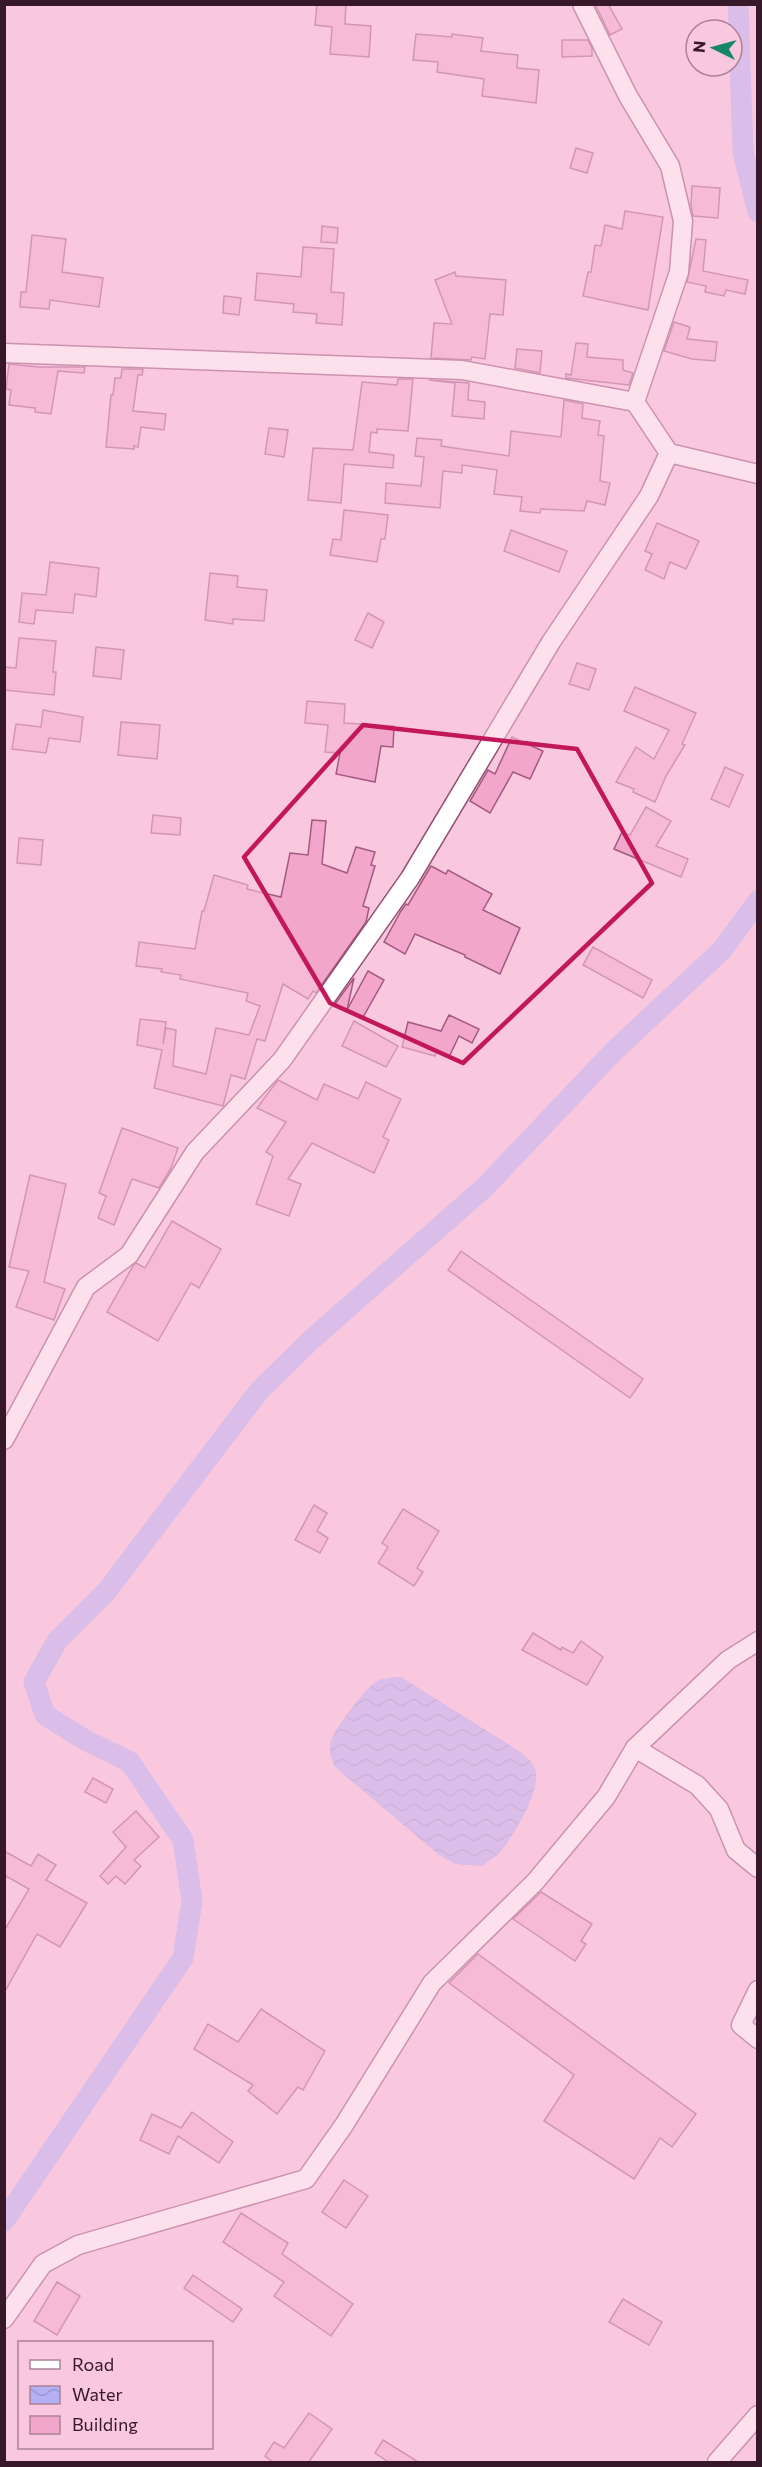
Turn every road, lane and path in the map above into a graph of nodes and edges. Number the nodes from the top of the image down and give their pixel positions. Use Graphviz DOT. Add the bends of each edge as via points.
graph roads {
  1 [pos="582,4"];
  2 [pos="4,353"];
  3 [pos="635,402"];
  4 [pos="669,453"];
  5 [pos="758,474"];
  6 [pos="4,1440"];
  7 [pos="758,1641"];
  8 [pos="635,1749"];
  9 [pos="758,1868"];
  10 [pos="758,1990"];
  11 [pos="758,2039"];
  12 [pos="4,2319"];
  13 [pos="758,2415"];
  14 [pos="717,2463"];
  1 -- 3 [label="street" via="628,96 670,166 683,221 679,272"];
  2 -- 3 [label="street" via="462,370"];
  3 -- 4 [label="street"];
  4 -- 5 [label="street"];
  4 -- 6 [label="street" via="649,496 551,642 410,878 282,1060 195,1152 129,1254 86,1287"];
  7 -- 8 [label="street" via="729,1660"];
  8 -- 9 [label="street" via="697,1785 719,1809 736,1851"];
  8 -- 12 [label="street" via="606,1797 535,1882 432,1983 306,2179 78,2245 44,2264"];
  10 -- 11 [label="street" via="741,2025"];
  13 -- 14 [label="street"];
}
